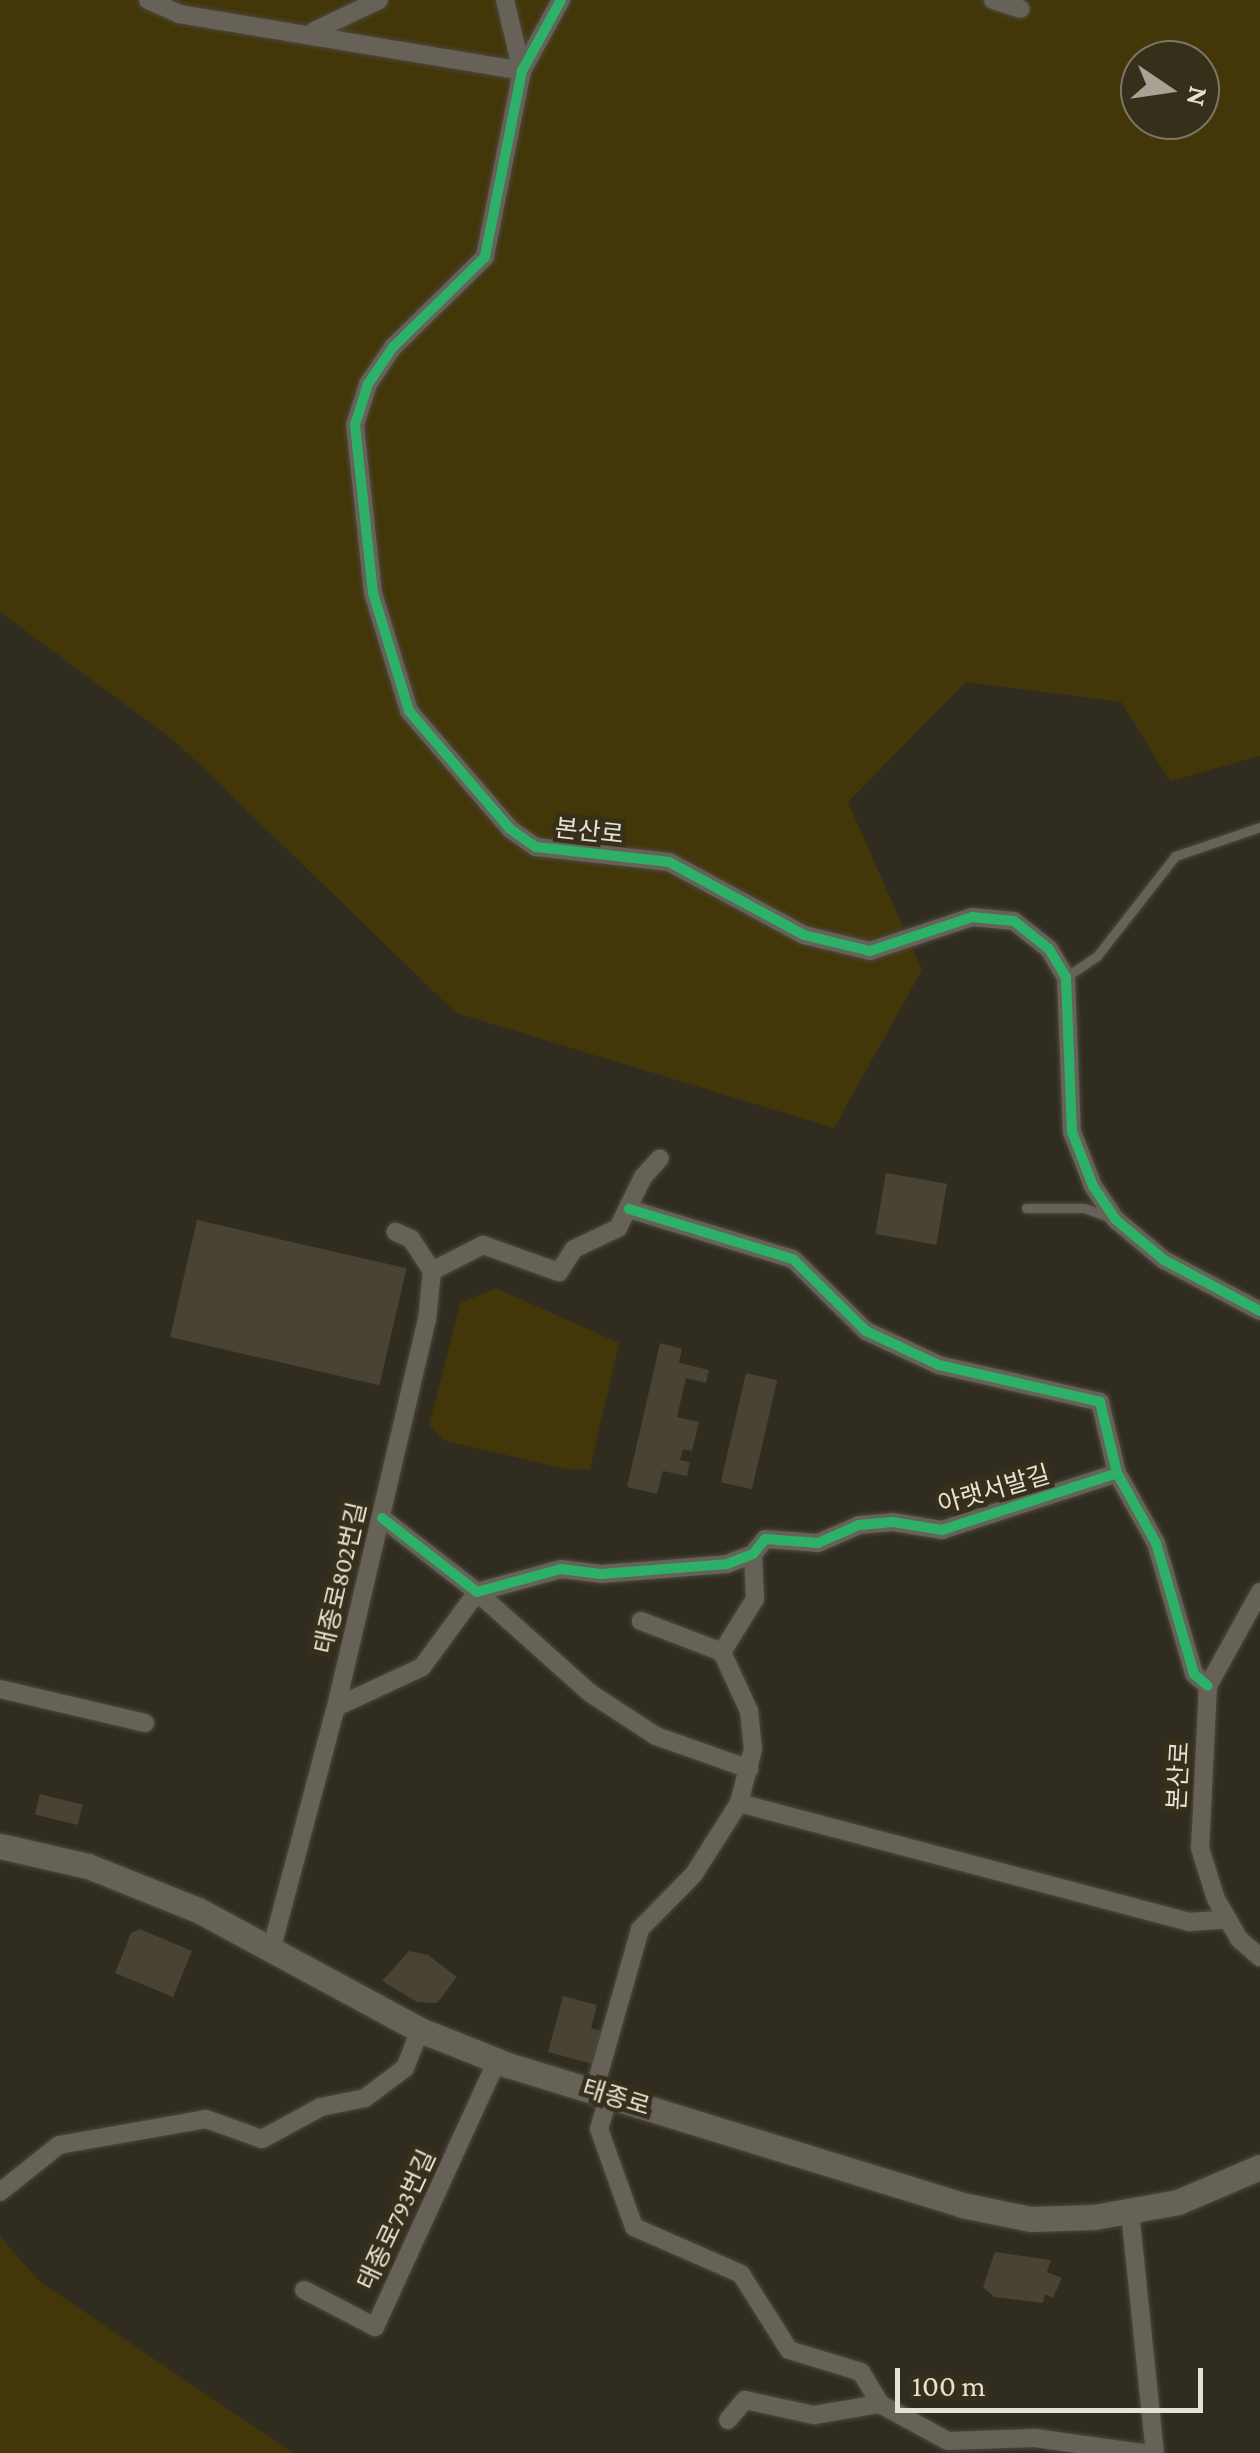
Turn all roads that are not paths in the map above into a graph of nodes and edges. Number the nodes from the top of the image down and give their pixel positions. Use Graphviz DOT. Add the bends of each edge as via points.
graph roads {
  1 [pos="148,0"];
  2 [pos="378,0"];
  3 [pos="505,0"];
  4 [pos="561,0"];
  5 [pos="994,0"];
  6 [pos="1021,9"];
  7 [pos="313,31"];
  8 [pos="522,70"];
  9 [pos="1260,826"];
  10 [pos="1066,977"];
  11 [pos="660,1158"];
  12 [pos="628,1208"];
  13 [pos="1026,1208"];
  14 [pos="1114,1219"];
  15 [pos="396,1232"];
  16 [pos="432,1271"];
  17 [pos="1260,1311"];
  18 [pos="1118,1472"];
  19 [pos="382,1518"];
  20 [pos="759,1547"];
  21 [pos="476,1592"];
  22 [pos="1258,1599"];
  23 [pos="641,1622"];
  24 [pos="722,1652"];
  25 [pos="1208,1686"];
  26 [pos="0,1689"];
  27 [pos="336,1707"];
  28 [pos="146,1723"];
  29 [pos="749,1769"];
  30 [pos="739,1802"];
  31 [pos="0,1846"];
  32 [pos="1228,1919"];
  33 [pos="272,1947"];
  34 [pos="1258,1954"];
  35 [pos="420,2030"];
  36 [pos="498,2061"];
  37 [pos="602,2093"];
  38 [pos="1260,2168"];
  39 [pos="0,2192"];
  40 [pos="1130,2212"];
  41 [pos="304,2290"];
  42 [pos="880,2404"];
  43 [pos="728,2420"];
  44 [pos="1142,2453"];
  45 [pos="1155,2453"];
  1 -- 7 [label="street" via="178,14"];
  2 -- 7 [label="street"];
  3 -- 8 [label="street"];
  4 -- 8 [label="street, 본산로"];
  5 -- 6 [label="street"];
  7 -- 8 [label="street"];
  8 -- 10 [label="street, 본산로" via="485,258 393,347 368,384 355,424 372,593 409,711 510,829 536,846 669,862 804,935 870,951 972,917 1014,921 1048,949"];
  9 -- 10 [label="lane" via="1175,856 1097,956"];
  10 -- 14 [label="street" via="1072,1132"];
  11 -- 12 [label="street"];
  12 -- 16 [label="street" via="618,1228 574,1249 559,1272 483,1244"];
  12 -- 18 [label="street" via="793,1260 866,1331 939,1366 1100,1402"];
  13 -- 14 [label="lane" via="1084,1208"];
  14 -- 17 [label="street" via="1164,1260"];
  15 -- 16 [label="street" via="411,1238"];
  16 -- 19 [label="street, 태종로802번길"];
  18 -- 20 [label="street, 아랫서발길" via="942,1530 893,1522 859,1525 818,1543"];
  18 -- 25 [label="street" via="1156,1544 1194,1674"];
  19 -- 21 [label="street"];
  19 -- 27 [label="street, 태종로802번길"];
  20 -- 21 [label="street, 아랫서발길" via="726,1564 601,1574 562,1568"];
  20 -- 24 [label="street" via="756,1599"];
  21 -- 27 [label="street" via="422,1667"];
  21 -- 29 [label="street" via="590,1693 656,1736"];
  22 -- 25 [label="street, 본산로"];
  23 -- 24 [label="street"];
  24 -- 29 [label="street" via="750,1711"];
  25 -- 32 [label="street, 본산로" via="1200,1848"];
  26 -- 28 [label="street"];
  27 -- 33 [label="street, 태종로802번길"];
  29 -- 30 [label="street"];
  30 -- 32 [label="street" via="1189,1922"];
  30 -- 37 [label="street" via="694,1874 640,1929"];
  31 -- 33 [label="main road, 태종로" via="88,1866"];
  32 -- 34 [label="street, 본산로"];
  33 -- 35 [label="main road, 태종로"];
  35 -- 36 [label="main road, 태종로"];
  35 -- 39 [label="street" via="405,2068 365,2098 320,2107 262,2139 206,2119 58,2145"];
  36 -- 37 [label="main road, 태종로"];
  36 -- 41 [label="street, 태종로793번길" via="375,2327"];
  37 -- 40 [label="main road, 태종로" via="962,2205 1031,2218"];
  37 -- 42 [label="street" via="598,2129 634,2227 741,2274 789,2350 861,2372"];
  38 -- 40 [label="main road, 태종로" via="1178,2202"];
  40 -- 45 [label="street"];
  42 -- 43 [label="street" via="814,2415 745,2400"];
  42 -- 44 [label="street" via="948,2441 1035,2438"];
}
